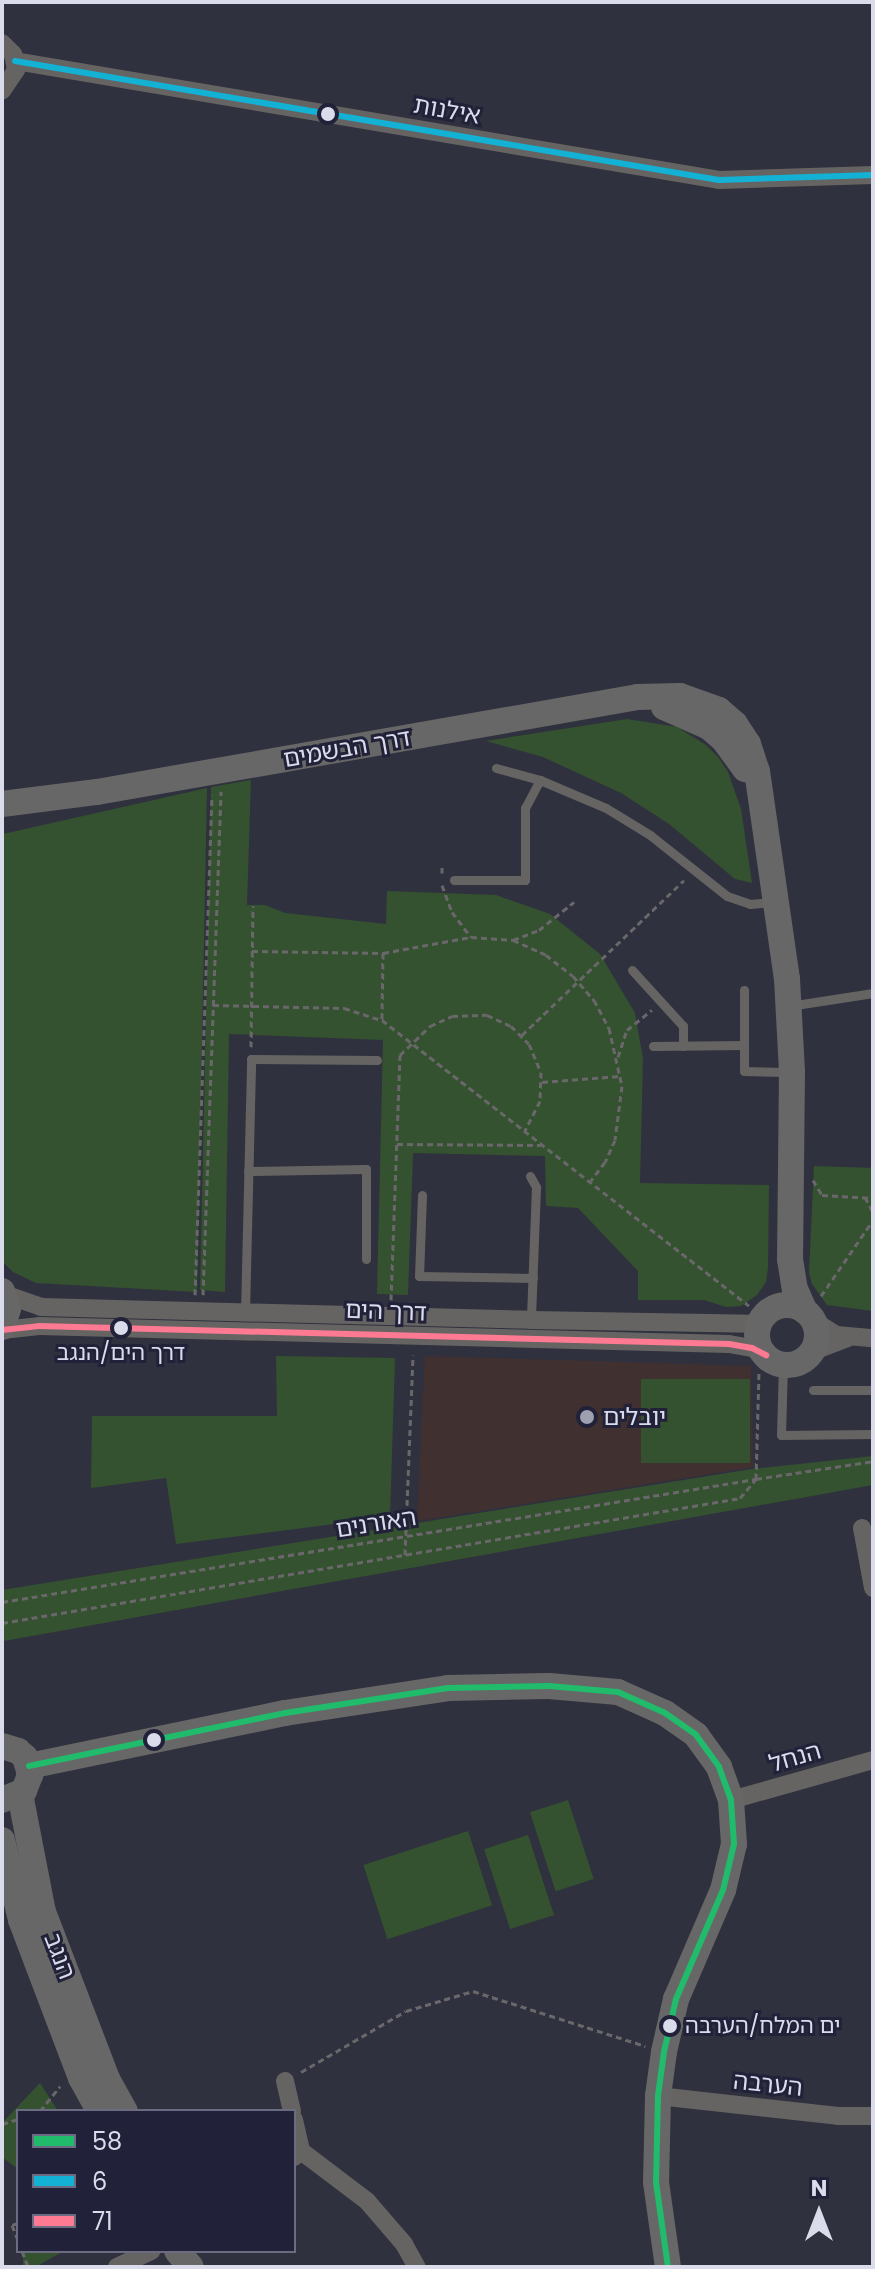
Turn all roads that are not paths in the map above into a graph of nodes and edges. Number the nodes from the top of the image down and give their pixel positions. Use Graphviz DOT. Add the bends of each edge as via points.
graph roads {
  1 [pos="2,43"];
  2 [pos="15,61"];
  3 [pos="2,91"];
  4 [pos="873,175"];
  5 [pos="496,768"];
  6 [pos="540,780"];
  7 [pos="3,814"];
  8 [pos="454,880"];
  9 [pos="776,902"];
  10 [pos="632,970"];
  11 [pos="744,990"];
  12 [pos="873,993"];
  13 [pos="789,1006"];
  14 [pos="744,1045"];
  15 [pos="653,1046"];
  16 [pos="683,1046"];
  17 [pos="377,1060"];
  18 [pos="792,1072"];
  19 [pos="248,1171"];
  20 [pos="530,1176"];
  21 [pos="422,1195"];
  22 [pos="366,1259"];
  23 [pos="790,1259"];
  24 [pos="533,1278"];
  25 [pos="3,1292"];
  26 [pos="245,1312"];
  27 [pos="809,1315"];
  28 [pos="766,1316"];
  29 [pos="531,1320"];
  30 [pos="2,1328"];
  31 [pos="847,1338"];
  32 [pos="873,1338"];
  33 [pos="811,1352"];
  34 [pos="773,1359"];
  35 [pos="813,1390"];
  36 [pos="873,1390"];
  37 [pos="873,1434"];
  38 [pos="862,1528"];
  39 [pos="873,1588"];
  40 [pos="5,1741"];
  41 [pos="873,1760"];
  42 [pos="29,1766"];
  43 [pos="11,1797"];
  44 [pos="731,1800"];
  45 [pos="2,1840"];
  46 [pos="285,2081"];
  47 [pos="658,2096"];
  48 [pos="98,2109"];
  49 [pos="124,2109"];
  50 [pos="292,2109"];
  51 [pos="873,2116"];
  52 [pos="298,2154"];
  53 [pos="148,2253"];
  54 [pos="117,2267"];
  55 [pos="417,2267"];
  56 [pos="668,2267"];
  1 -- 2 [label="street"];
  2 -- 3 [label="street" via="13,78"];
  2 -- 4 [label="street, אילנות" via="719,180"];
  5 -- 6 [label="lane"];
  6 -- 8 [label="lane" via="525,808 525,880"];
  6 -- 9 [label="lane" via="617,815 733,899"];
  7 -- 9 [label="street, דרך הבשמים" via="97,792 597,705 657,705 692,717 731,749 762,806"];
  9 -- 13 [label="street, דרך הבשמים"];
  10 -- 16 [label="lane" via="683,1026"];
  11 -- 14 [label="lane"];
  12 -- 13 [label="lane"];
  13 -- 18 [label="street, דרך הבשמים"];
  14 -- 16 [label="lane"];
  14 -- 18 [label="lane" via="744,1071"];
  15 -- 16 [label="lane"];
  17 -- 19 [label="lane" via="251,1059"];
  18 -- 23 [label="street, דרך הבשמים"];
  19 -- 22 [label="lane" via="366,1169"];
  19 -- 26 [label="lane"];
  20 -- 24 [label="lane" via="536,1187"];
  21 -- 24 [label="lane" via="419,1276"];
  23 -- 27 [label="street, דרך הבשמים" via="795,1289"];
  23 -- 28 [label="street, דרך הבשמים" via="787,1278"];
  24 -- 29 [label="lane"];
  25 -- 26 [label="street, דרך הים" via="41,1307"];
  25 -- 30 [label="street" via="8,1309"];
  26 -- 29 [label="street, דרך הים"];
  27 -- 28 [label="street" via="792,1305"];
  27 -- 31 [label="street"];
  27 -- 33 [label="street" via="817,1339"];
  28 -- 29 [label="street, דרך הים" via="751,1324"];
  28 -- 34 [label="street" via="758,1339"];
  30 -- 34 [label="street, דרך הים" via="729,1344"];
  31 -- 32 [label="street"];
  31 -- 33 [label="street"];
  33 -- 34 [label="street" via="801,1361"];
  34 -- 37 [label="lane" via="781,1435"];
  35 -- 36 [label="lane"];
  38 -- 39 [label="street"];
  40 -- 42 [label="street"];
  41 -- 44 [label="street, הנחל"];
  42 -- 43 [label="street" via="28,1784"];
  42 -- 44 [label="street" via="300,1710 448,1688 549,1686 618,1692 665,1713 696,1735 712,1756"];
  43 -- 49 [label="street, הנגב" via="43,1912 107,2079"];
  44 -- 47 [label="street" via="734,1844 723,1890 676,1999"];
  45 -- 48 [label="street, הנגב" via="21,1920 76,2066"];
  46 -- 50 [label="street"];
  47 -- 51 [label="street, הערבה"];
  47 -- 56 [label="street" via="656,2182"];
  52 -- 55 [label="street" via="367,2201"];
  53 -- 54 [label="street"];
}
